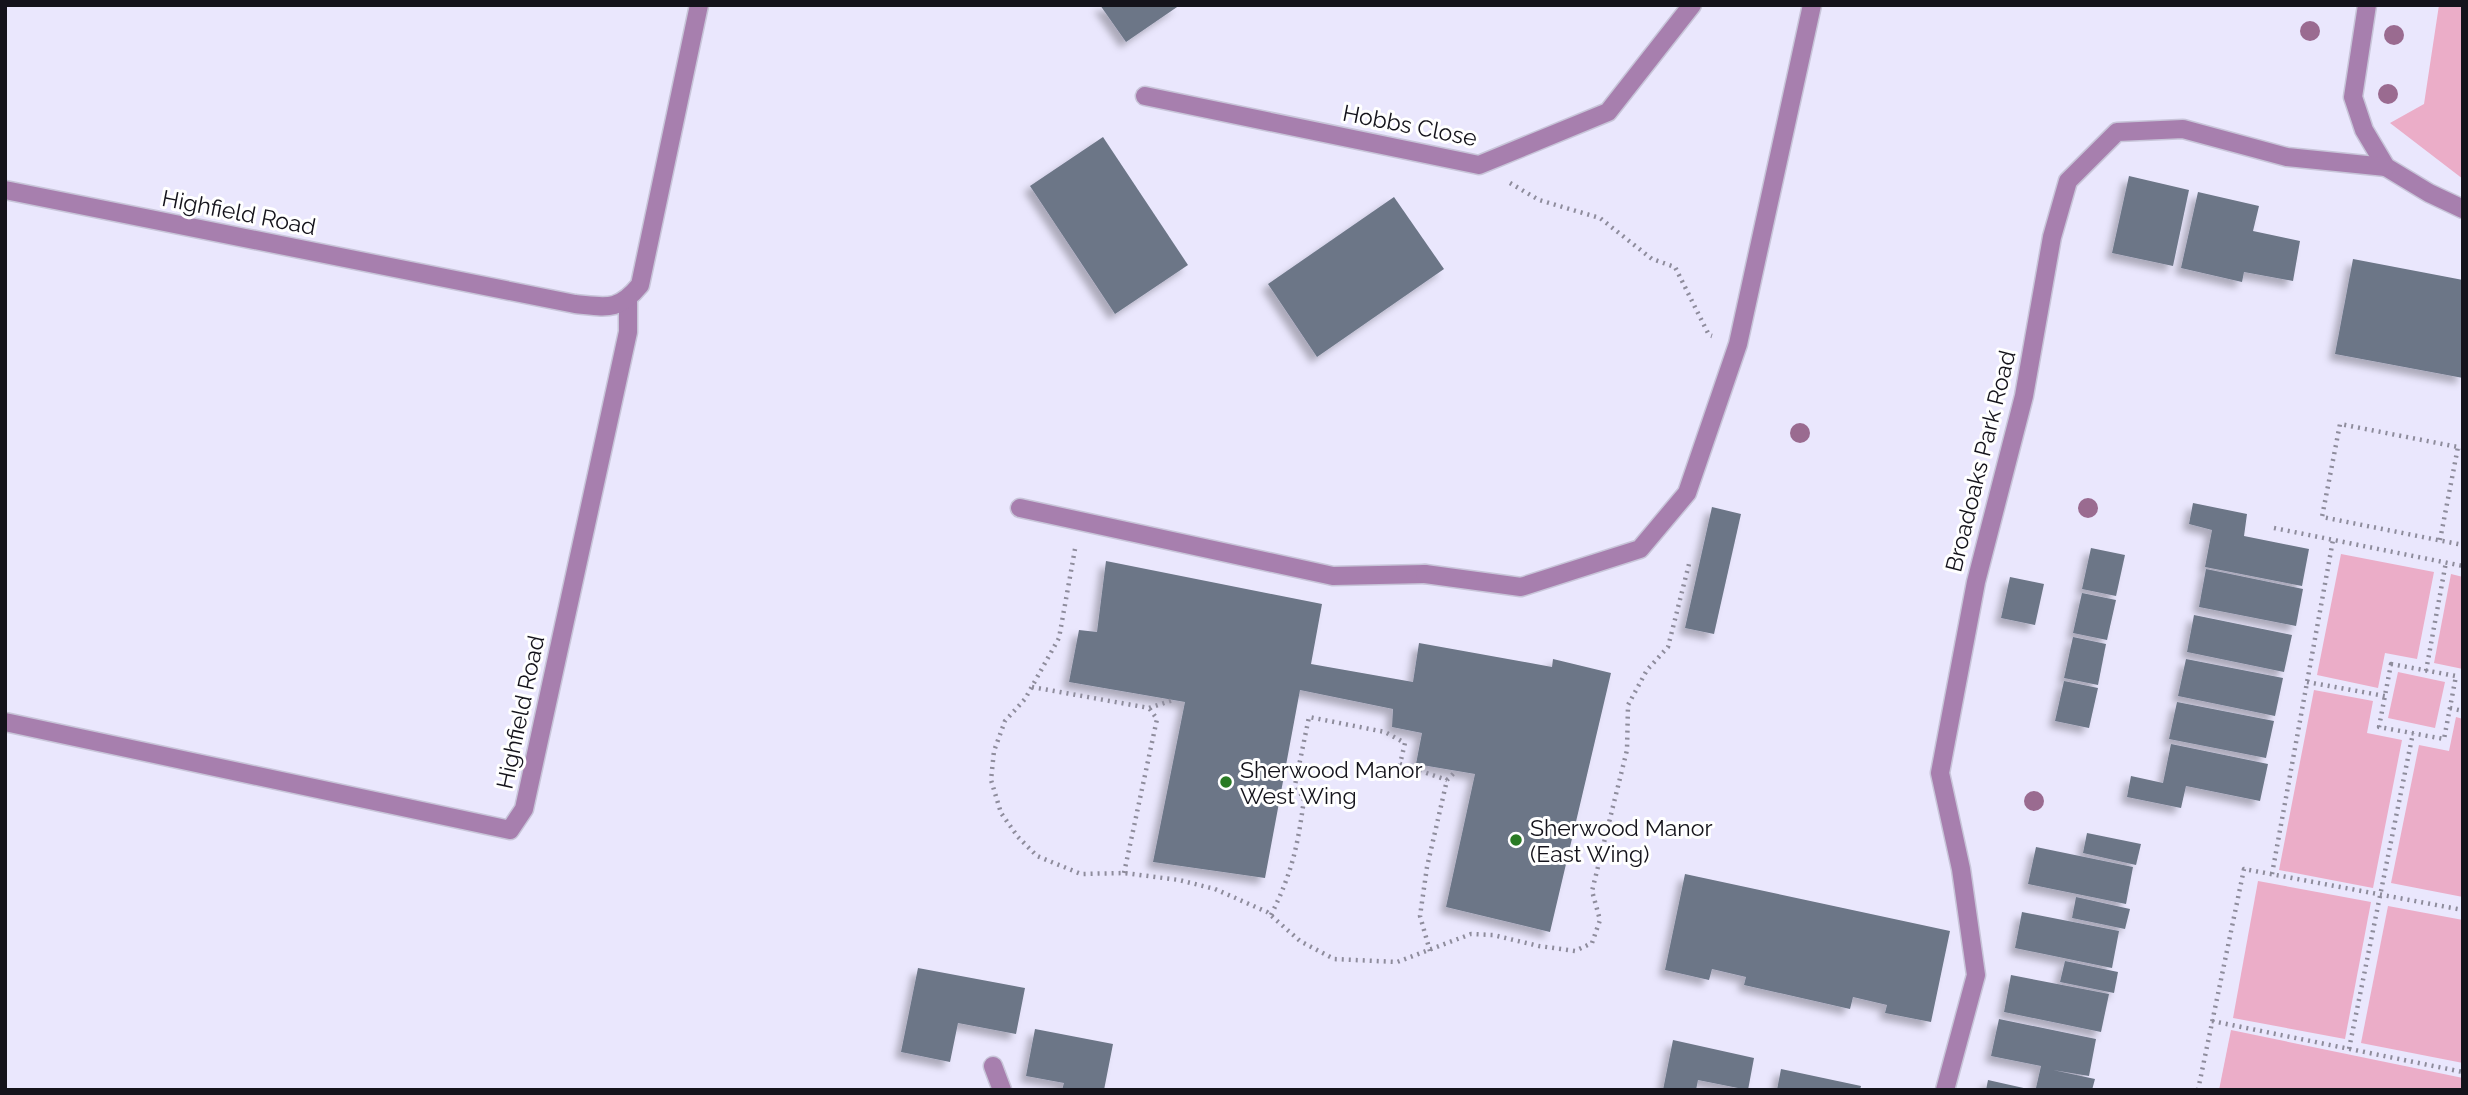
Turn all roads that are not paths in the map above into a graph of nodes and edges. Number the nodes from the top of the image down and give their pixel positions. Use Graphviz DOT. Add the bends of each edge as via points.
graph roads {
  1 [pos="699,5"];
  2 [pos="1692,5"];
  3 [pos="1812,5"];
  4 [pos="2367,5"];
  5 [pos="1145,96"];
  6 [pos="2386,167"];
  7 [pos="5,190"];
  8 [pos="2463,208"];
  9 [pos="628,300"];
  10 [pos="1020,508"];
  11 [pos="5,722"];
  12 [pos="993,1066"];
  13 [pos="1002,1090"];
  14 [pos="1945,1090"];
  1 -- 9 [label="street, Highfield Road" via="640,285"];
  2 -- 5 [label="street, Hobbs Close" via="1608,112 1479,165"];
  3 -- 10 [label="street" via="1738,344 1687,493 1640,549 1521,587 1425,573 1333,576"];
  4 -- 6 [label="street, Broadoaks Park Road" via="2353,97 2364,130"];
  6 -- 8 [label="street, Broadoaks Park Road"];
  6 -- 14 [label="street, Broadoaks Park Road" via="2287,157 2183,129 2157,130 2117,132 2067,181 2052,237 2024,396 1976,582 1940,773 1961,869 1976,975"];
  7 -- 9 [label="street, Highfield Road" via="575,304 611,307"];
  9 -- 11 [label="street, Highfield Road" via="628,332 524,809 510,830"];
  12 -- 13 [label="street"];
}
